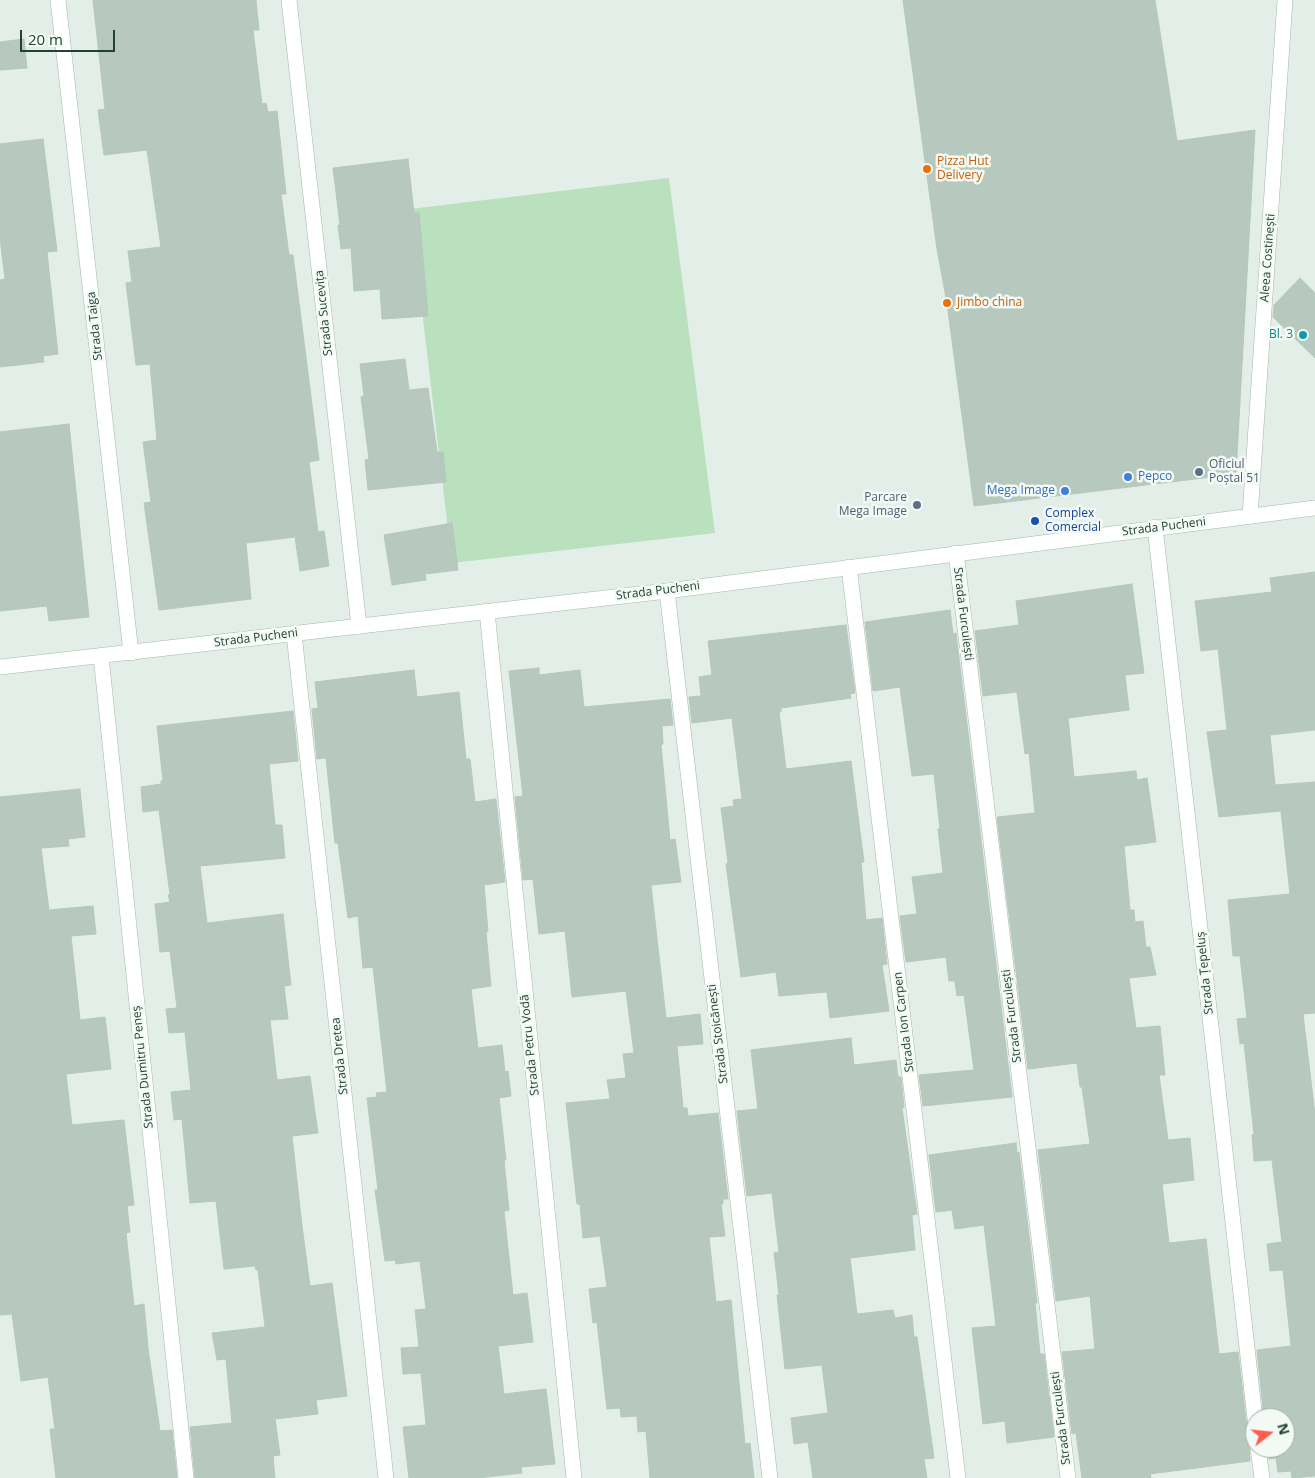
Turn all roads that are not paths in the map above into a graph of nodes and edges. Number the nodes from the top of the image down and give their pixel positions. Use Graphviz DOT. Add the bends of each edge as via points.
graph roads {
  1 [pos="58,0"];
  2 [pos="289,0"];
  3 [pos="1285,0"];
  4 [pos="1315,508"];
  5 [pos="1250,516"];
  6 [pos="1155,527"];
  7 [pos="956,553"];
  8 [pos="849,567"];
  9 [pos="667,590"];
  10 [pos="486,611"];
  11 [pos="359,626"];
  12 [pos="294,634"];
  13 [pos="131,653"];
  14 [pos="101,656"];
  15 [pos="0,668"];
  16 [pos="1254,1408"];
  17 [pos="1259,1458"];
  18 [pos="186,1478"];
  19 [pos="386,1478"];
  20 [pos="574,1478"];
  21 [pos="770,1478"];
  22 [pos="958,1478"];
  23 [pos="1068,1478"];
  24 [pos="1262,1478"];
  1 -- 13 [label="street, Strada Taiga"];
  2 -- 11 [label="street, Strada Sucevița"];
  3 -- 5 [label="street, Aleea Costinești"];
  4 -- 5 [label="street, Strada Pucheni"];
  5 -- 6 [label="street, Strada Pucheni"];
  6 -- 7 [label="street, Strada Pucheni"];
  6 -- 16 [label="street, Strada Țepeluș"];
  7 -- 8 [label="street, Strada Pucheni"];
  7 -- 23 [label="street, Strada Furculești"];
  8 -- 9 [label="street, Strada Pucheni"];
  8 -- 22 [label="street, Strada Ion Carpen"];
  9 -- 10 [label="street, Strada Pucheni"];
  9 -- 21 [label="street, Strada Stoicănești"];
  10 -- 11 [label="street, Strada Pucheni"];
  10 -- 20 [label="street, Strada Petru Vodă"];
  11 -- 12 [label="street, Strada Pucheni"];
  12 -- 13 [label="street, Strada Pucheni"];
  12 -- 19 [label="street, Strada Dretea"];
  13 -- 14 [label="street, Strada Pucheni"];
  14 -- 15 [label="street, Strada Pucheni"];
  14 -- 18 [label="street, Strada Dumitru Peneș"];
  17 -- 24 [label="street"];
}
